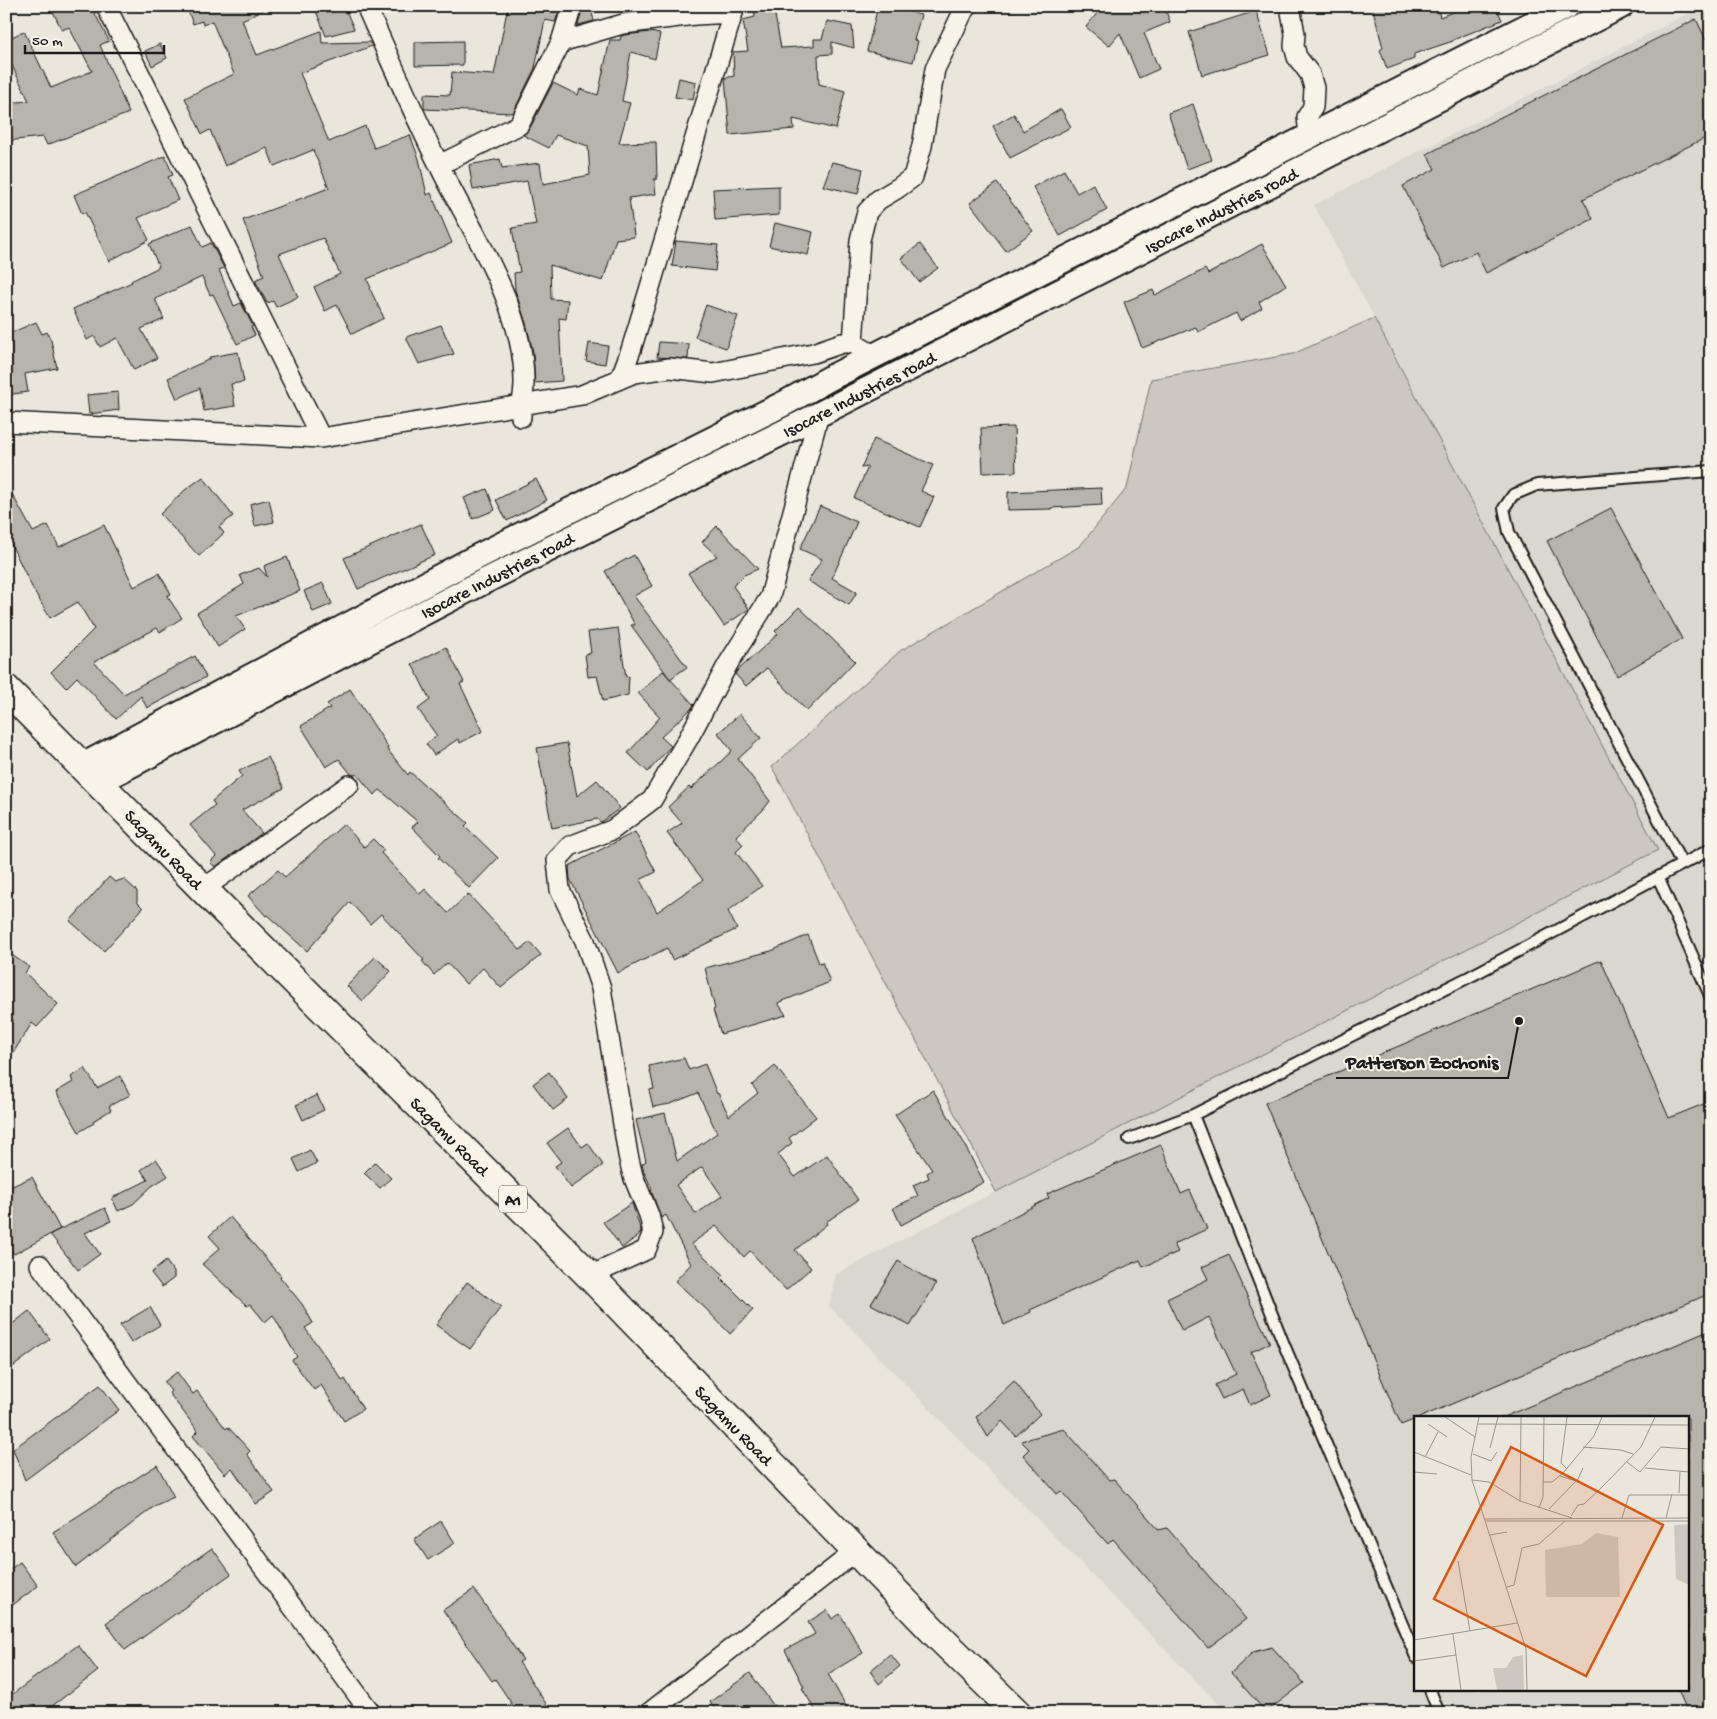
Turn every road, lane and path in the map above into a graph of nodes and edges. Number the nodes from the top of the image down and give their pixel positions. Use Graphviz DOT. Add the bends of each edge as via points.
graph roads {
  1 [pos="106,6"];
  2 [pos="366,6"];
  3 [pos="572,6"];
  4 [pos="966,6"];
  5 [pos="1290,6"];
  6 [pos="1567,6"];
  7 [pos="1621,6"];
  8 [pos="734,9"];
  9 [pos="561,42"];
  10 [pos="1315,133"];
  11 [pos="1257,164"];
  12 [pos="439,165"];
  13 [pos="1270,186"];
  14 [pos="853,343"];
  15 [pos="875,356"];
  16 [pos="620,379"];
  17 [pos="521,412"];
  18 [pos="820,414"];
  19 [pos="6,422"];
  20 [pos="321,438"];
  21 [pos="1711,471"];
  22 [pos="469,561"];
  23 [pos="481,583"];
  24 [pos="6,689"];
  25 [pos="90,774"];
  26 [pos="349,785"];
  27 [pos="1711,849"];
  28 [pos="1682,864"];
  29 [pos="1658,877"];
  30 [pos="203,889"];
  31 [pos="1711,998"];
  32 [pos="1194,1115"];
  33 [pos="1129,1139"];
  34 [pos="40,1265"];
  35 [pos="590,1276"];
  36 [pos="856,1552"];
  37 [pos="1414,1652"];
  38 [pos="1431,1692"];
  39 [pos="371,1713"];
  40 [pos="648,1713"];
  41 [pos="1017,1713"];
  42 [pos="1439,1713"];
  1 -- 20 [label="street"];
  2 -- 12 [label="street"];
  3 -- 9 [label="street"];
  4 -- 14 [label="street" via="934,69 922,146 913,177 878,200 867,212 860,240"];
  5 -- 10 [label="street" via="1297,57 1310,74 1314,88 1314,107 1308,116 1308,126"];
  6 -- 10 [label="street, Isocare Industries road"];
  7 -- 13 [label="street, Isocare Industries road"];
  8 -- 9 [label="street" via="623,24"];
  8 -- 16 [label="street"];
  9 -- 12 [label="street" via="519,125"];
  10 -- 11 [label="street, Isocare Industries road"];
  11 -- 13 [label="street"];
  11 -- 15 [label="street, Isocare Industries road"];
  12 -- 17 [label="street" via="509,306 519,341 523,372"];
  13 -- 18 [label="street, Isocare Industries road"];
  14 -- 15 [label="street"];
  14 -- 16 [label="street" via="712,373 670,368 634,373"];
  15 -- 22 [label="street, Isocare Industries road"];
  16 -- 17 [label="street" via="582,395"];
  17 -- 20 [label="street"];
  18 -- 23 [label="street, Isocare Industries road"];
  18 -- 35 [label="street" via="770,597 728,664 688,739 652,800 612,830 570,846 557,860 560,890 601,988 628,1155 653,1232 646,1250"];
  19 -- 20 [label="street"];
  21 -- 28 [label="lane" via="1537,485 1513,495 1504,508 1509,532"];
  22 -- 23 [label="street"];
  22 -- 25 [label="street, Isocare Industries road"];
  23 -- 25 [label="street, Isocare Industries road"];
  24 -- 25 [label="highway, Sagamu Road / A1"];
  25 -- 30 [label="highway, Sagamu Road / A1"];
  26 -- 30 [label="street"];
  27 -- 28 [label="lane"];
  28 -- 29 [label="lane"];
  29 -- 31 [label="lane"];
  29 -- 32 [label="lane" via="1471,976"];
  30 -- 35 [label="highway, Sagamu Road / A1"];
  32 -- 33 [label="lane"];
  32 -- 37 [label="lane" via="1285,1347"];
  34 -- 39 [label="street"];
  35 -- 36 [label="highway, Sagamu Road / A1"];
  36 -- 40 [label="street"];
  36 -- 41 [label="highway, Sagamu Road / A1"];
  38 -- 42 [label="lane"];
}
